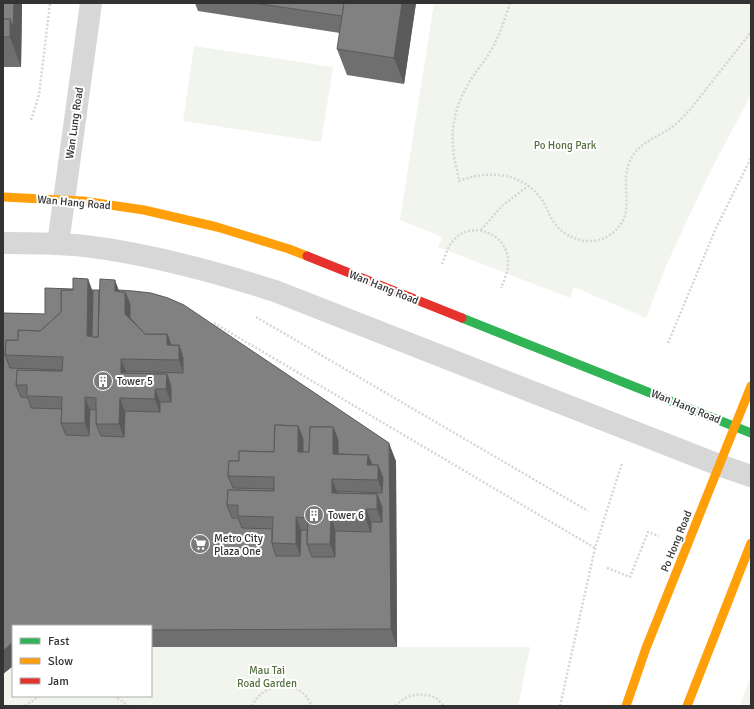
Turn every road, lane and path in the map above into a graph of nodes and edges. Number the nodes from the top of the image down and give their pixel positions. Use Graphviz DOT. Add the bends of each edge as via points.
graph roads {
  1 [pos="50,3"];
  2 [pos="91,3"];
  3 [pos="510,3"];
  4 [pos="751,32"];
  5 [pos="31,120"];
  6 [pos="751,158"];
  7 [pos="528,186"];
  8 [pos="3,197"];
  9 [pos="63,200"];
  10 [pos="481,230"];
  11 [pos="3,243"];
  12 [pos="58,244"];
  13 [pos="442,264"];
  14 [pos="501,288"];
  15 [pos="254,315"];
  16 [pos="214,323"];
  17 [pos="668,344"];
  18 [pos="751,386"];
  19 [pos="735,426"];
  20 [pos="751,433"];
  21 [pos="622,463"];
  22 [pos="720,465"];
  23 [pos="751,476"];
  24 [pos="588,511"];
  25 [pos="662,537"];
  26 [pos="751,544"];
  27 [pos="595,548"];
  28 [pos="607,568"];
  29 [pos="38,697"];
  30 [pos="116,697"];
  31 [pos="26,706"];
  32 [pos="128,706"];
  33 [pos="252,706"];
  34 [pos="312,706"];
  35 [pos="396,706"];
  36 [pos="444,706"];
  37 [pos="560,706"];
  38 [pos="626,706"];
  39 [pos="687,706"];
  1 -- 5 [label="path" via="39,95"];
  2 -- 9 [label="street, Wan Lung Road"];
  3 -- 7 [label="path" via="504,24 492,49 466,88 458,106 452,143 459,181 487,174 502,175"];
  4 -- 7 [label="path" via="680,121 641,145 630,161 625,180 628,198 626,212 621,224 612,234 600,240 587,242 574,239 562,232 553,221 548,208"];
  6 -- 17 [label="path" via="716,228"];
  7 -- 10 [label="path" via="502,206"];
  8 -- 9 [label="street, Wan Hang Road"];
  9 -- 12 [label="street, Wan Lung Road"];
  9 -- 19 [label="street, Wan Hang Road" via="94,202 183,218 289,249"];
  10 -- 13 [label="path" via="466,232 452,241"];
  10 -- 14 [label="path" via="501,241 507,251 509,262"];
  11 -- 12 [label="street"];
  12 -- 22 [label="street" via="174,262 275,291"];
  15 -- 24 [label="path"];
  16 -- 27 [label="path"];
  18 -- 19 [label="street, Po Hong Road"];
  19 -- 20 [label="street, Wan Hang Road"];
  19 -- 22 [label="street, Po Hong Road"];
  21 -- 27 [label="path"];
  22 -- 23 [label="street"];
  22 -- 38 [label="street, Po Hong Road" via="649,641"];
  25 -- 28 [label="path" via="648,532 630,577"];
  26 -- 39 [label="street"];
  27 -- 37 [label="path"];
  29 -- 31 [label="path"];
  30 -- 32 [label="path"];
  33 -- 34 [label="path" via="260,694 270,687 283,685 295,688 305,695"];
  35 -- 36 [label="path" via="406,698 427,695 437,699"];
}
